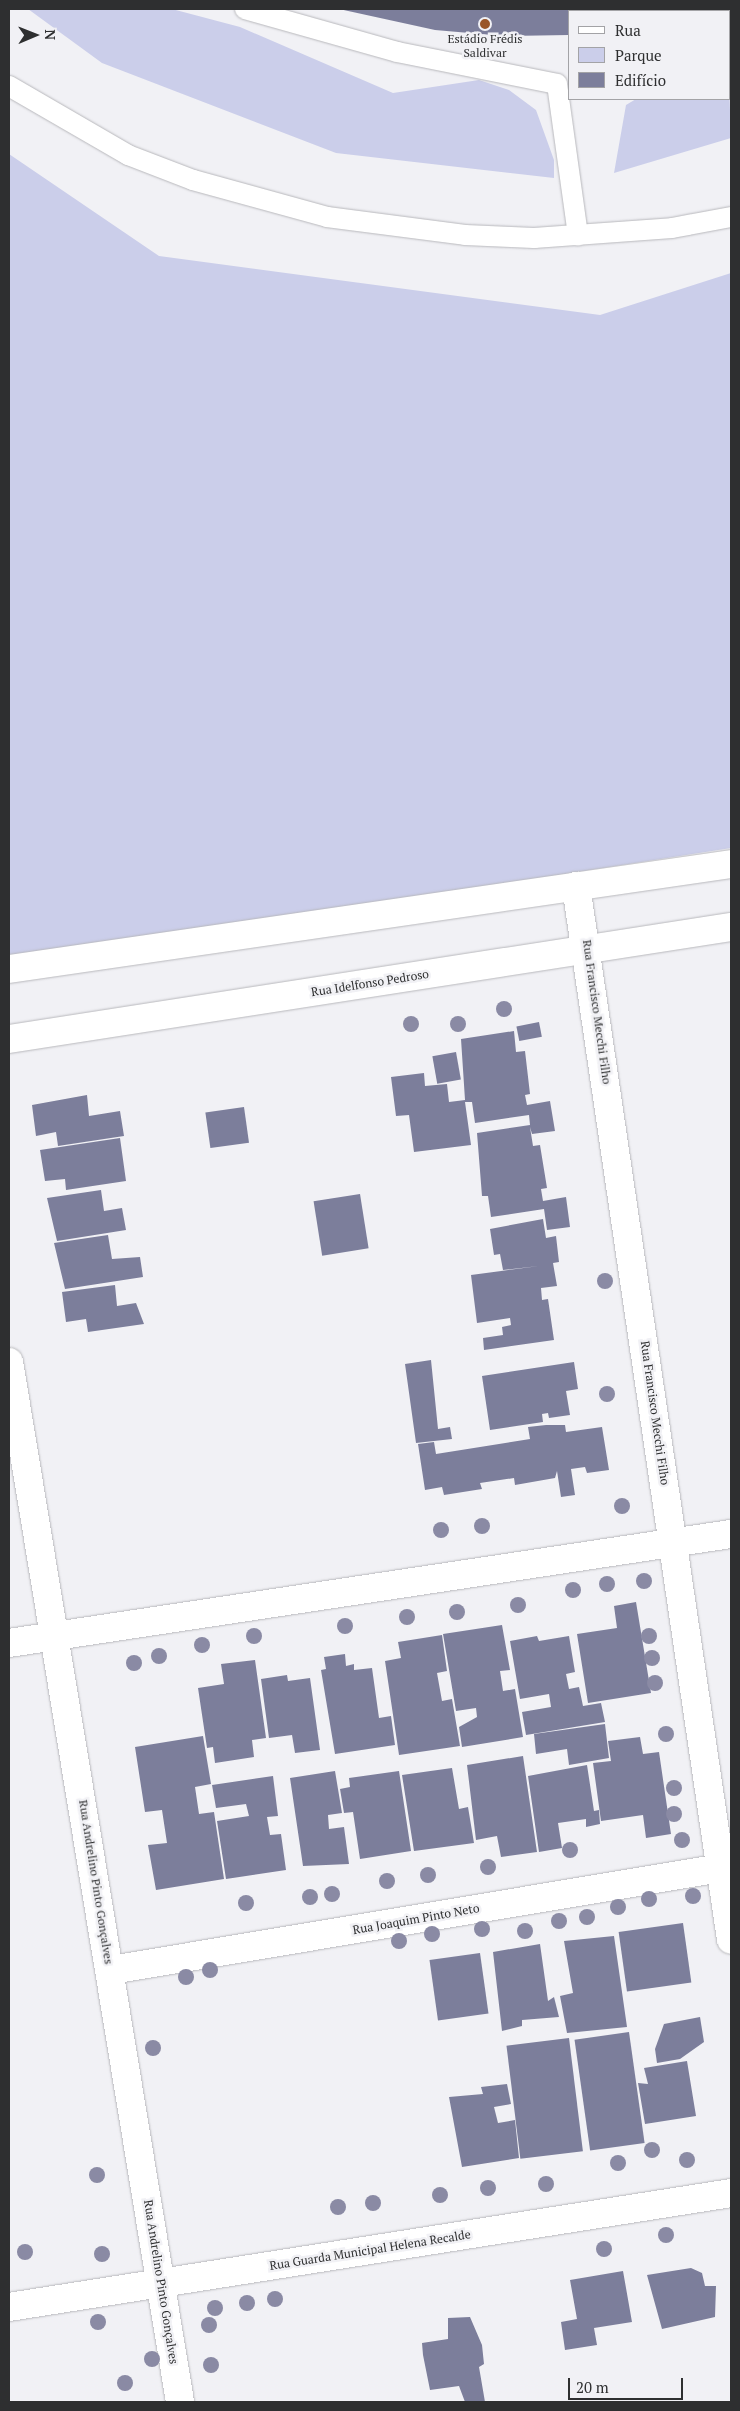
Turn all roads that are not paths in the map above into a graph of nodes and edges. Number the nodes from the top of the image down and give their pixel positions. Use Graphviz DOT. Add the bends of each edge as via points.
graph roads {
  1 [pos="245,9"];
  2 [pos="9,86"];
  3 [pos="731,217"];
  4 [pos="578,236"];
  5 [pos="731,864"];
  6 [pos="576,886"];
  7 [pos="731,927"];
  8 [pos="589,949"];
  9 [pos="9,969"];
  10 [pos="9,1039"];
  11 [pos="9,1362"];
  12 [pos="731,1534"];
  13 [pos="674,1542"];
  14 [pos="56,1636"];
  15 [pos="9,1643"];
  16 [pos="721,1868"];
  17 [pos="731,1940"];
  18 [pos="111,1970"];
  19 [pos="731,2193"];
  20 [pos="162,2283"];
  21 [pos="9,2307"];
  22 [pos="180,2402"];
  1 -- 4 [label="lane" via="397,52 557,84"];
  2 -- 4 [label="lane" via="128,155 260,201 396,228 465,236"];
  3 -- 4 [label="lane"];
  5 -- 6 [label="street"];
  6 -- 8 [label="street, Rua Francisco Mecchi Filho"];
  6 -- 9 [label="street"];
  7 -- 8 [label="street, Rua Idelfonso Pedroso"];
  8 -- 10 [label="street, Rua Idelfonso Pedroso"];
  8 -- 13 [label="street, Rua Francisco Mecchi Filho"];
  11 -- 14 [label="street, Rua Andrelino Pinto Gonçalves"];
  12 -- 13 [label="street"];
  13 -- 14 [label="street"];
  13 -- 16 [label="street, Rua Francisco Mecchi Filho"];
  14 -- 15 [label="street"];
  14 -- 18 [label="street, Rua Andrelino Pinto Gonçalves"];
  16 -- 17 [label="street, Rua Francisco Mecchi Filho"];
  16 -- 18 [label="street, Rua Joaquim Pinto Neto"];
  18 -- 20 [label="street, Rua Andrelino Pinto Gonçalves"];
  19 -- 20 [label="street, Rua Guarda Municipal Helena Recalde"];
  20 -- 21 [label="street, Rua Guarda Municipal Helena Recalde"];
  20 -- 22 [label="street, Rua Andrelino Pinto Gonçalves"];
}
